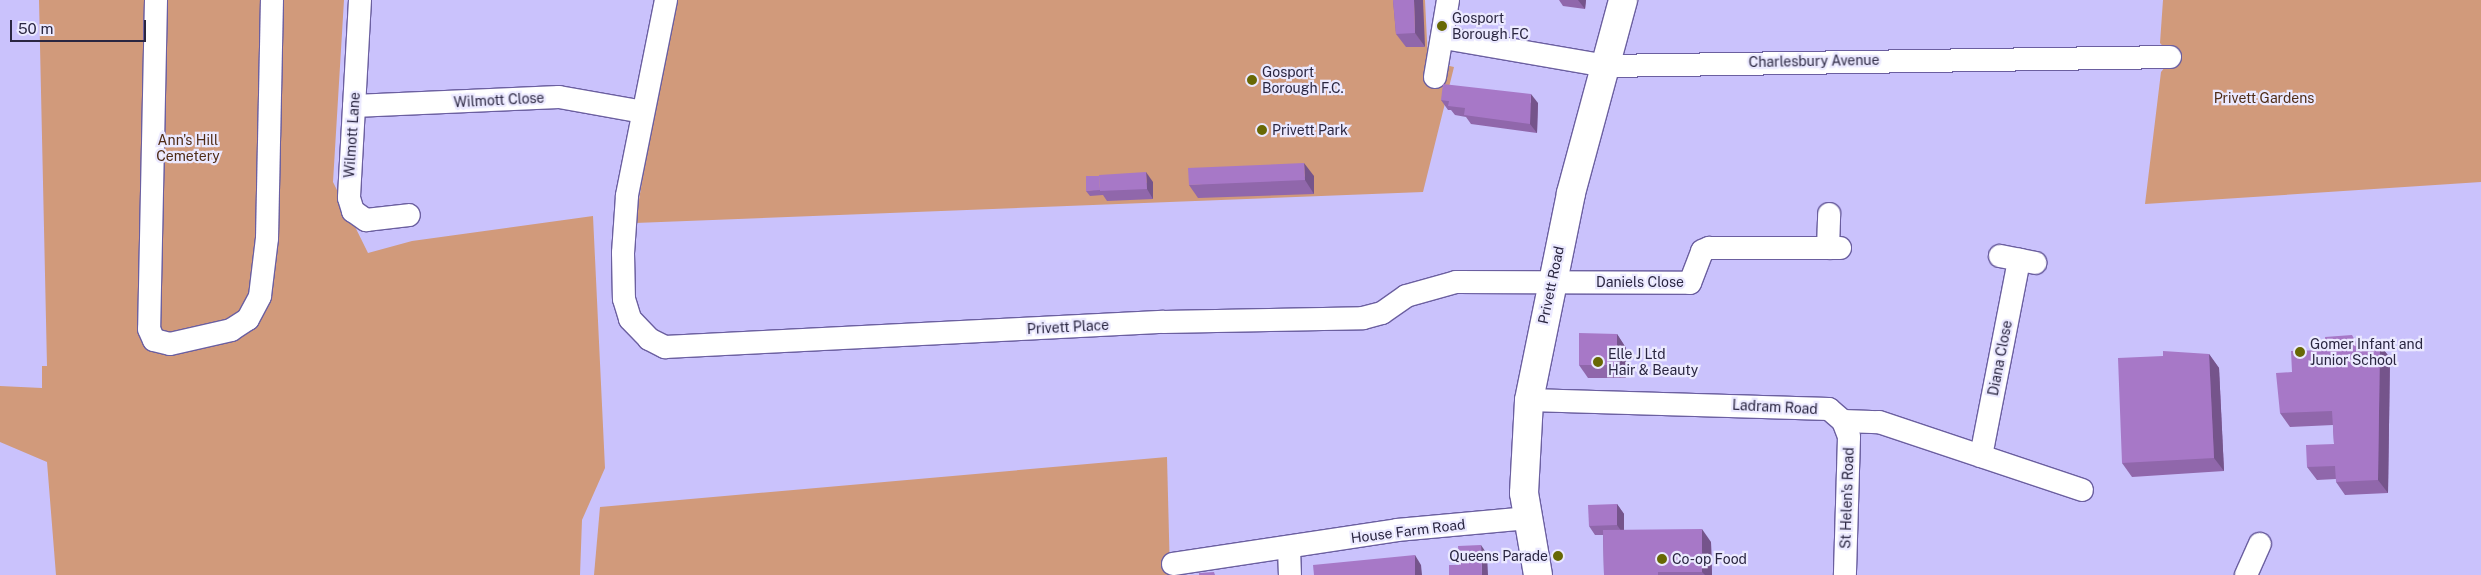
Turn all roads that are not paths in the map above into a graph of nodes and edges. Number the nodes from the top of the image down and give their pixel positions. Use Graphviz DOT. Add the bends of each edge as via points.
graph roads {
  1 [pos="156,0"];
  2 [pos="272,0"];
  3 [pos="360,0"];
  4 [pos="666,0"];
  5 [pos="1448,0"];
  6 [pos="1623,0"];
  7 [pos="1452,41"];
  8 [pos="2170,57"];
  9 [pos="1606,66"];
  10 [pos="1434,77"];
  11 [pos="354,106"];
  12 [pos="643,112"];
  13 [pos="1828,214"];
  14 [pos="409,215"];
  15 [pos="2018,260"];
  16 [pos="1551,281"];
  17 [pos="1529,400"];
  18 [pos="1843,421"];
  19 [pos="1980,456"];
  20 [pos="2074,482"];
  21 [pos="1528,518"];
  22 [pos="2260,544"];
  23 [pos="1288,548"];
  24 [pos="1173,564"];
  25 [pos="1290,575"];
  26 [pos="1538,575"];
  27 [pos="1845,575"];
  28 [pos="2246,575"];
  1 -- 2 [label="street" via="149,328 154,340 170,344 231,330 248,318 260,296 267,238"];
  3 -- 11 [label="street, Wilmott Lane"];
  4 -- 12 [label="street"];
  5 -- 7 [label="street"];
  6 -- 9 [label="main road, Privett Road"];
  7 -- 9 [label="street, Charlesbury Avenue"];
  7 -- 10 [label="street"];
  8 -- 9 [label="street, Charlesbury Avenue"];
  9 -- 16 [label="main road, Privett Road"];
  11 -- 12 [label="street, Wilmott Close" via="559,97"];
  11 -- 14 [label="street, Wilmott Lane" via="348,191 353,210 366,220"];
  12 -- 16 [label="street, Privett Place" via="625,210 624,299 634,325 658,345 685,349 1163,322 1363,318 1382,313 1406,296 1450,282"];
  13 -- 16 [label="street, Daniels Close" via="1834,248 1709,248 1702,251 1690,283"];
  15 -- 19 [label="street, Diana Close"];
  16 -- 17 [label="main road, Privett Road"];
  17 -- 18 [label="street, Ladram Road" via="1761,404 1829,409"];
  17 -- 21 [label="main road, Privett Road" via="1523,461"];
  18 -- 19 [label="street, Ladram Road" via="1879,422"];
  18 -- 27 [label="street, St Helen's Road" via="1849,437"];
  19 -- 20 [label="street, Ladram Road"];
  21 -- 23 [label="street, House Farm Road" via="1397,530"];
  21 -- 26 [label="main road, Privett Road"];
  22 -- 28 [label="street"];
  23 -- 24 [label="street, House Farm Road"];
  23 -- 25 [label="street"];
}
